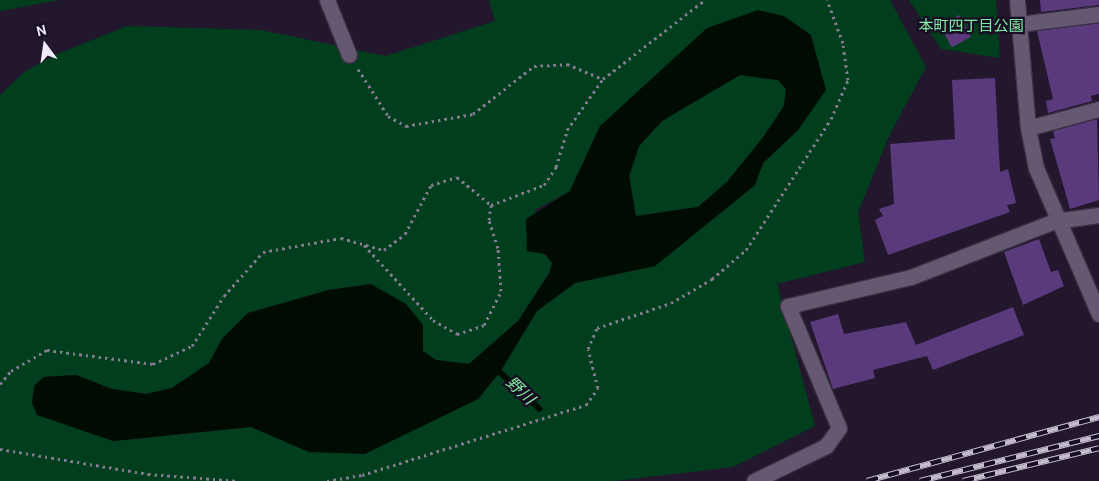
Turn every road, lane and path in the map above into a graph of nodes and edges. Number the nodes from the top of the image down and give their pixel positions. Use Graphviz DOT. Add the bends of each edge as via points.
graph roads {
  1 [pos="327,0"];
  2 [pos="705,0"];
  3 [pos="827,0"];
  4 [pos="1017,0"];
  5 [pos="1099,14"];
  6 [pos="1019,24"];
  7 [pos="349,55"];
  8 [pos="603,79"];
  9 [pos="1099,109"];
  10 [pos="1028,128"];
  11 [pos="492,205"];
  12 [pos="1099,215"];
  13 [pos="1055,221"];
  14 [pos="363,244"];
  15 [pos="1099,314"];
  16 [pos="0,384"];
  17 [pos="0,449"];
  18 [pos="239,481"];
  19 [pos="327,481"];
  20 [pos="754,481"];
  1 -- 7 [label="street"];
  2 -- 8 [label="path"];
  3 -- 19 [label="path" via="843,43 848,80 831,119 746,250 712,279 671,303 597,328 588,349 598,388 586,405 362,475"];
  4 -- 6 [label="street"];
  5 -- 6 [label="street"];
  6 -- 10 [label="street"];
  7 -- 8 [label="path" via="388,116 406,126 472,114 534,66 567,64"];
  8 -- 11 [label="path" via="567,130 556,167 544,185"];
  9 -- 10 [label="street"];
  10 -- 13 [label="street" via="1036,168"];
  11 -- 14 [label="path" via="457,176 431,185 405,234 384,250"];
  11 -- 14 [label="path" via="490,220 498,248 502,291 484,325 457,334 433,320"];
  12 -- 13 [label="street"];
  13 -- 15 [label="street"];
  13 -- 20 [label="street" via="911,277 788,306 839,428 826,446"];
  14 -- 16 [label="path" via="341,238 263,252 224,296 192,346 153,364 47,350 11,371"];
  17 -- 18 [label="path" via="148,474"];
}
